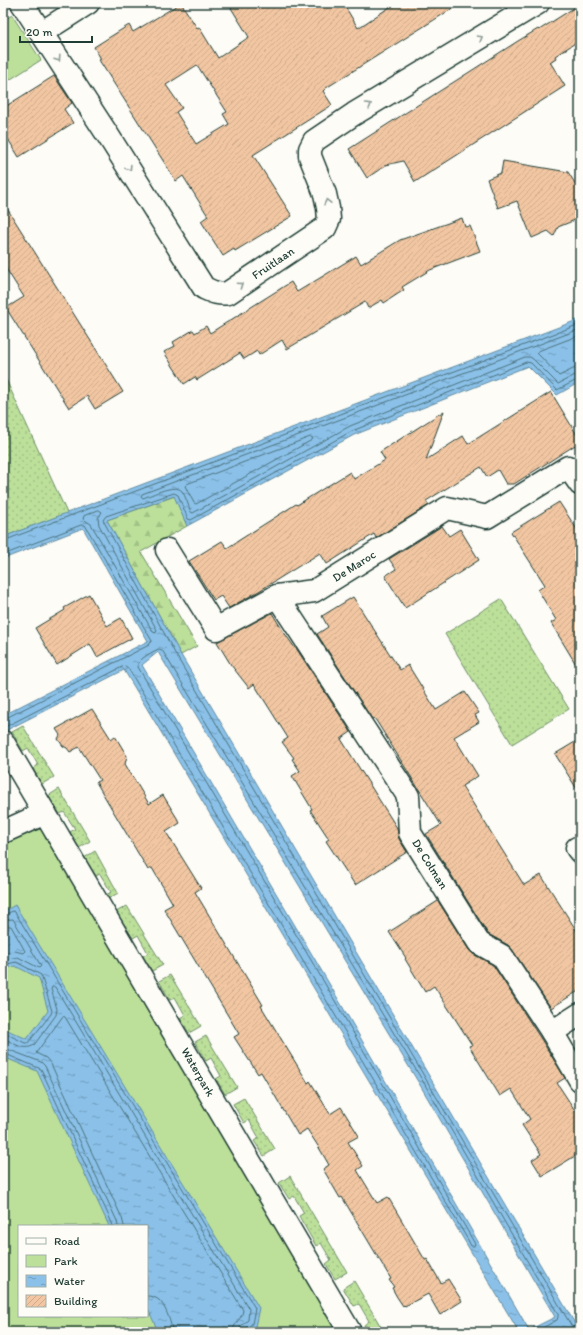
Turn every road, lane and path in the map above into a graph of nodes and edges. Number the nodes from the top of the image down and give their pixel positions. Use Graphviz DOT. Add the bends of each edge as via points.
graph roads {
  1 [pos="22,3"];
  2 [pos="88,3"];
  3 [pos="538,3"];
  4 [pos="40,33"];
  5 [pos="574,476"];
  6 [pos="168,550"];
  7 [pos="277,596"];
  8 [pos="4,744"];
  9 [pos="46,813"];
  10 [pos="3,832"];
  11 [pos="580,1014"];
  12 [pos="552,1032"];
  13 [pos="580,1080"];
  14 [pos="350,1332"];
  1 -- 4 [label="street, Fruitlaan"];
  2 -- 4 [label="street"];
  4 -- 3 [label="street, Fruitlaan, one-way" via="204,288 221,294 228,293 325,228 329,219 328,208 310,156 314,141 354,114"];
  5 -- 7 [label="street, De Maroc" via="487,517 447,508 314,591"];
  6 -- 7 [label="street, De Maroc" via="216,629"];
  7 -- 12 [label="street, De Colman" via="408,796 410,833 479,943 502,956"];
  8 -- 9 [label="street, Waterpark"];
  9 -- 10 [label="street"];
  9 -- 14 [label="street, Waterpark"];
  11 -- 12 [label="street"];
  12 -- 13 [label="street, De Colman"];
}
